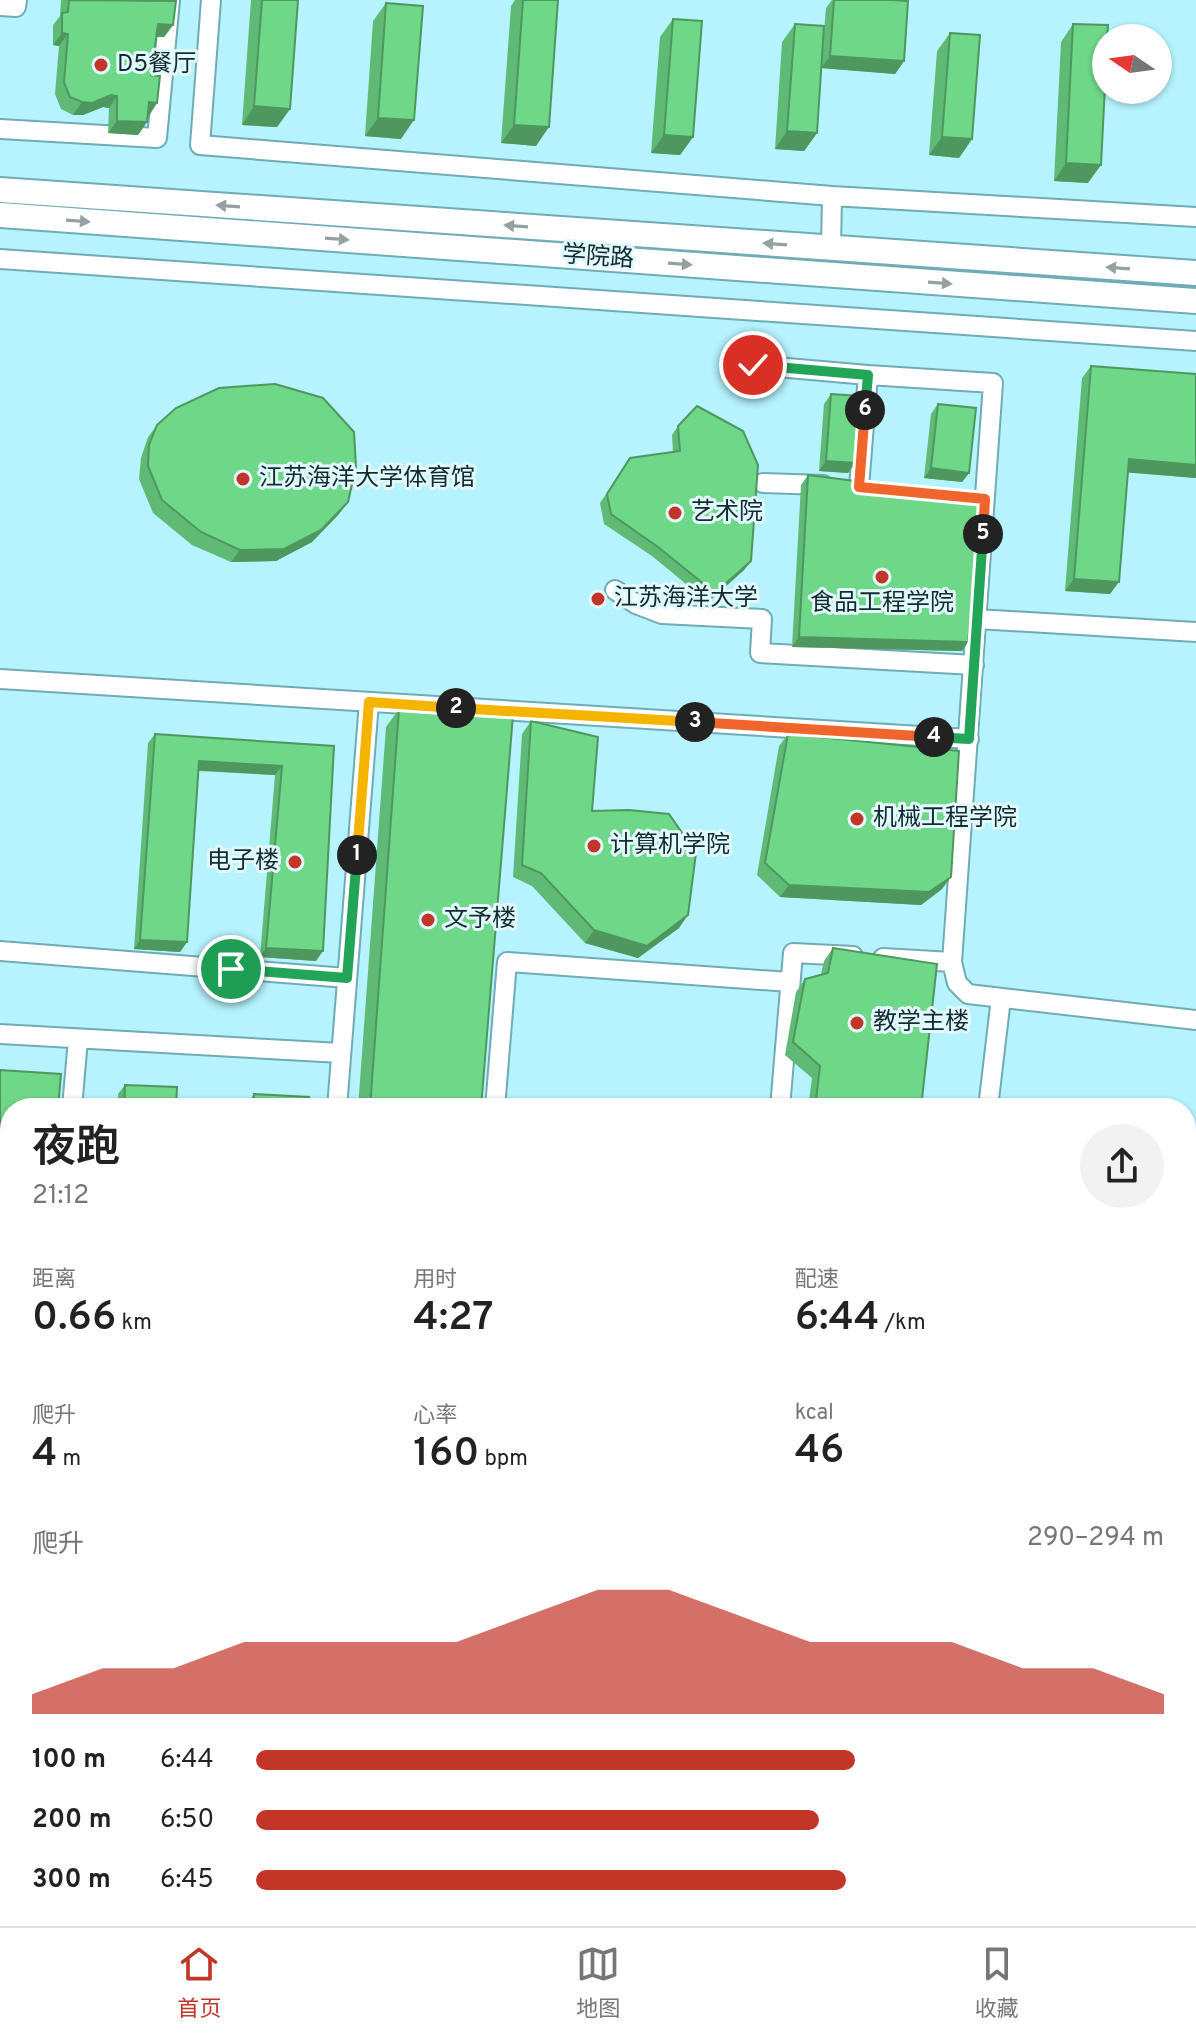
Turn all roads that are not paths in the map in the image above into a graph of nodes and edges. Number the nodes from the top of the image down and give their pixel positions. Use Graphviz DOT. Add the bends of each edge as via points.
graph roads {
  1 [pos="17,0"];
  2 [pos="170,0"];
  3 [pos="211,0"];
  4 [pos="0,6"];
  5 [pos="0,129"];
  6 [pos="0,190"];
  7 [pos="832,196"];
  8 [pos="0,215"];
  9 [pos="1196,217"];
  10 [pos="831,248"];
  11 [pos="0,259"];
  12 [pos="1196,273"];
  13 [pos="1196,301"];
  14 [pos="1196,341"];
  15 [pos="753,365"];
  16 [pos="868,375"];
  17 [pos="763,483"];
  18 [pos="615,590"];
  19 [pos="977,619"];
  20 [pos="1196,632"];
  21 [pos="974,665"];
  22 [pos="0,679"];
  23 [pos="369,702"];
  24 [pos="969,739"];
  25 [pos="0,951"];
  26 [pos="952,962"];
  27 [pos="347,978"];
  28 [pos="790,982"];
  29 [pos="1001,998"];
  30 [pos="1196,1020"];
  31 [pos="0,1034"];
  32 [pos="78,1039"];
  33 [pos="341,1053"];
  34 [pos="73,1098"];
  35 [pos="338,1098"];
  36 [pos="496,1098"];
  37 [pos="781,1098"];
  38 [pos="989,1098"];
  1 -- 4 [label="lane" via="16,7"];
  2 -- 5 [label="lane" via="157,138"];
  3 -- 7 [label="lane" via="200,145"];
  10 -- 6 [label="main road, 学院路, one-way"];
  7 -- 9 [label="lane"];
  7 -- 10 [label="lane"];
  8 -- 13 [label="main road, 学院路, one-way"];
  12 -- 10 [label="main road, 学院路, one-way"];
  11 -- 14 [label="lane"];
  15 -- 16 [label="lane"];
  16 -- 17 [label="lane" via="867,488"];
  16 -- 19 [label="lane" via="993,383 977,498"];
  18 -- 21 [label="lane" via="662,614 762,619 760,653"];
  19 -- 20 [label="lane"];
  19 -- 21 [label="lane"];
  21 -- 24 [label="lane"];
  22 -- 23 [label="lane"];
  23 -- 24 [label="lane"];
  23 -- 27 [label="lane"];
  24 -- 26 [label="lane"];
  25 -- 27 [label="lane"];
  26 -- 28 [label="lane" via="793,953"];
  26 -- 29 [label="lane" via="957,983 968,994"];
  27 -- 33 [label="lane"];
  28 -- 36 [label="lane" via="507,962"];
  28 -- 37 [label="lane"];
  29 -- 30 [label="lane"];
  29 -- 38 [label="lane"];
  31 -- 32 [label="lane"];
  32 -- 33 [label="lane"];
  32 -- 34 [label="lane"];
  33 -- 35 [label="lane"];
}
